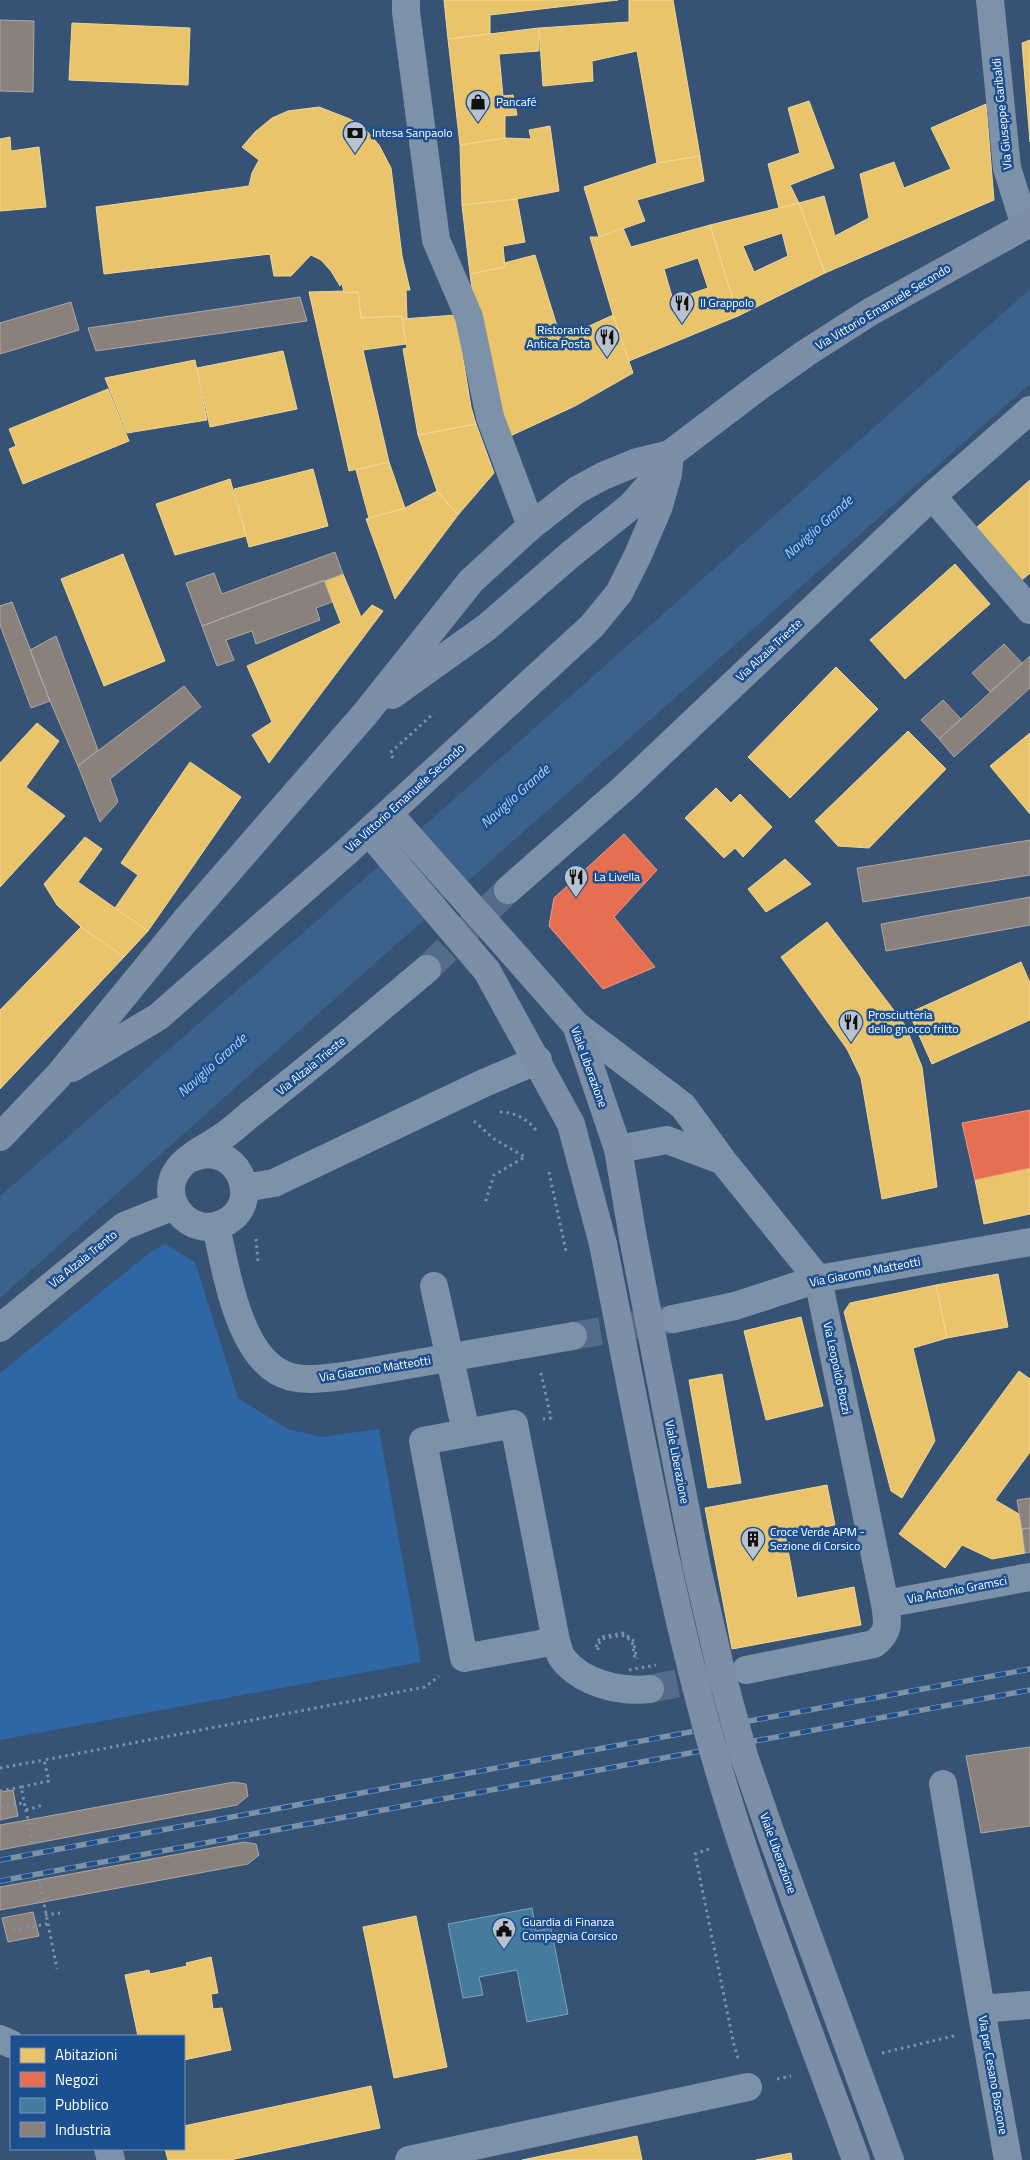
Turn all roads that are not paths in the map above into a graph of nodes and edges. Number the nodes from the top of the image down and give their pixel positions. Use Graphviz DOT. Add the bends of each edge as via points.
graph roads {
  1 [pos="406,0"];
  2 [pos="990,0"];
  3 [pos="1029,224"];
  4 [pos="1030,410"];
  5 [pos="670,454"];
  6 [pos="932,496"];
  7 [pos="531,526"];
  8 [pos="1030,610"];
  9 [pos="365,714"];
  10 [pos="394,819"];
  11 [pos="373,838"];
  12 [pos="508,890"];
  13 [pos="427,969"];
  14 [pos="576,1025"];
  15 [pos="538,1060"];
  16 [pos="58,1076"];
  17 [pos="0,1137"];
  18 [pos="618,1149"];
  19 [pos="192,1158"];
  20 [pos="723,1161"];
  21 [pos="244,1188"];
  22 [pos="174,1206"];
  23 [pos="216,1226"];
  24 [pos="1030,1242"];
  25 [pos="818,1279"];
  26 [pos="434,1286"];
  27 [pos="673,1318"];
  28 [pos="0,1328"];
  29 [pos="573,1336"];
  30 [pos="448,1358"];
  31 [pos="466,1432"];
  32 [pos="1030,1577"];
  33 [pos="885,1604"];
  34 [pos="556,1641"];
  35 [pos="746,1670"];
  36 [pos="653,1677"];
  37 [pos="943,1784"];
  38 [pos="1030,2005"];
  39 [pos="983,2019"];
  40 [pos="748,2087"];
  41 [pos="409,2160"];
  42 [pos="856,2160"];
  43 [pos="890,2160"];
  44 [pos="1008,2160"];
  1 -- 7 [label="street" via="436,240 469,317 490,416"];
  2 -- 3 [label="street, Via Giuseppe Garibaldi" via="1007,168"];
  3 -- 5 [label="main road, Via Vittorio Emanuele Secondo" via="870,312 762,385"];
  4 -- 6 [label="street, Via Alzaia Trieste"];
  5 -- 7 [label="main road, Via Vittorio Emanuele Secondo" via="637,462 603,476 577,490"];
  5 -- 9 [label="main road, Via Vittorio Emanuele Secondo" via="631,506 487,627"];
  5 -- 10 [label="main road, Via Vittorio Emanuele Secondo" via="659,506 619,593 592,626"];
  6 -- 8 [label="street"];
  6 -- 12 [label="street, Via Alzaia Trieste" via="624,788"];
  7 -- 9 [label="main road, Via Vittorio Emanuele Secondo" via="471,581"];
  9 -- 16 [label="main road, Via Vittorio Emanuele Secondo" via="185,921"];
  10 -- 11 [label="main road, Via Vittorio Emanuele Secondo"];
  10 -- 14 [label="main road, Viale Liberazione, bridge"];
  11 -- 15 [label="main road, bridge" via="488,971"];
  11 -- 16 [label="main road, Via Vittorio Emanuele Secondo" via="158,1018"];
  13 -- 19 [label="street, Via Alzaia Trieste" via="290,1084"];
  14 -- 18 [label="main road, Viale Liberazione"];
  14 -- 20 [label="street, Via Leopoldo Bozzi" via="683,1106"];
  15 -- 21 [label="street" via="274,1183"];
  15 -- 42 [label="main road, bridge" via="571,1124 603,1244 660,1531 718,1767"];
  16 -- 17 [label="main road, Via Vittorio Emanuele Secondo"];
  18 -- 20 [label="street" via="667,1140"];
  18 -- 43 [label="main road, Viale Liberazione, bridge" via="697,1568 722,1675 744,1756"];
  19 -- 21 [label="street" via="208,1154 224,1158 240,1172"];
  19 -- 22 [label="street, Via Alzaia Trieste" via="175,1174 171,1190"];
  20 -- 25 [label="street, Via Leopoldo Bozzi"];
  21 -- 23 [label="street" via="237,1212 224,1224"];
  22 -- 23 [label="street" via="192,1223"];
  22 -- 28 [label="street, Via Alzaia Trento" via="124,1226"];
  23 -- 30 [label="street, Via Giacomo Matteotti" via="244,1328 257,1354 276,1370 291,1377 315,1379"];
  24 -- 25 [label="street, Via Giacomo Matteotti"];
  25 -- 27 [label="street, Via Giacomo Matteotti" via="735,1306"];
  25 -- 33 [label="street, Via Leopoldo Bozzi"];
  26 -- 30 [label="street"];
  29 -- 30 [label="street, Via Giacomo Matteotti"];
  30 -- 31 [label="street"];
  31 -- 34 [label="street" via="514,1424"];
  31 -- 34 [label="street" via="423,1441 464,1658"];
  32 -- 33 [label="street, Via Antonio Gramsci"];
  33 -- 35 [label="street, Via Leopoldo Bozzi" via="887,1631 874,1644"];
  34 -- 36 [label="street" via="562,1658 588,1678 632,1691"];
  37 -- 39 [label="street"];
  38 -- 39 [label="street, Via per Cesano Boscone"];
  39 -- 44 [label="street, Via per Cesano Boscone"];
  40 -- 41 [label="street"];
}
